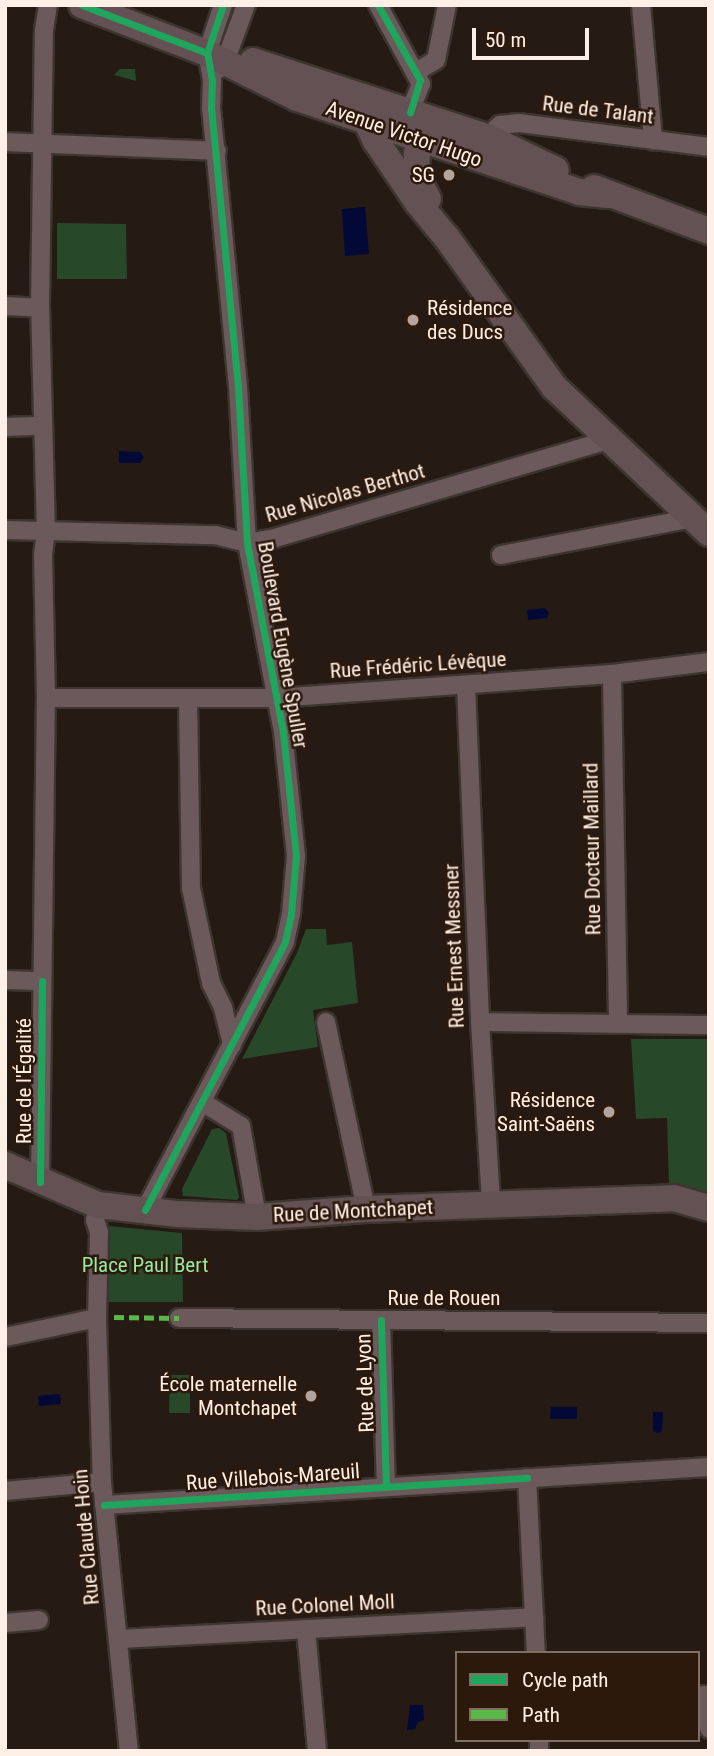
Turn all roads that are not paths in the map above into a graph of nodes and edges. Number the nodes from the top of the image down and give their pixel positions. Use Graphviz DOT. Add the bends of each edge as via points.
graph roads {
  1 [pos="48,5"];
  2 [pos="82,5"];
  3 [pos="223,5"];
  4 [pos="246,5"];
  5 [pos="377,5"];
  6 [pos="447,5"];
  7 [pos="641,5"];
  8 [pos="217,63"];
  9 [pos="416,72"];
  10 [pos="264,81"];
  11 [pos="366,120"];
  12 [pos="412,127"];
  13 [pos="475,140"];
  14 [pos="653,140"];
  15 [pos="5,142"];
  16 [pos="43,143"];
  17 [pos="709,147"];
  18 [pos="217,151"];
  19 [pos="402,178"];
  20 [pos="608,195"];
  21 [pos="709,231"];
  22 [pos="447,238"];
  23 [pos="5,306"];
  24 [pos="40,308"];
  25 [pos="43,426"];
  26 [pos="5,427"];
  27 [pos="607,440"];
  28 [pos="701,525"];
  29 [pos="5,530"];
  30 [pos="46,532"];
  31 [pos="247,543"];
  32 [pos="501,555"];
  33 [pos="709,662"];
  34 [pos="612,674"];
  35 [pos="466,685"];
  36 [pos="46,698"];
  37 [pos="188,698"];
  38 [pos="276,698"];
  39 [pos="5,980"];
  40 [pos="43,981"];
  41 [pos="326,1022"];
  42 [pos="480,1022"];
  43 [pos="618,1023"];
  44 [pos="709,1025"];
  45 [pos="232,1045"];
  46 [pos="202,1102"];
  47 [pos="5,1165"];
  48 [pos="40,1182"];
  49 [pos="491,1204"];
  50 [pos="98,1205"];
  51 [pos="709,1208"];
  52 [pos="366,1209"];
  53 [pos="145,1210"];
  54 [pos="257,1217"];
  55 [pos="97,1318"];
  56 [pos="178,1318"];
  57 [pos="381,1320"];
  58 [pos="709,1323"];
  59 [pos="5,1337"];
  60 [pos="709,1467"];
  61 [pos="527,1478"];
  62 [pos="102,1482"];
  63 [pos="386,1487"];
  64 [pos="5,1491"];
  65 [pos="104,1505"];
  66 [pos="534,1617"];
  67 [pos="39,1620"];
  68 [pos="5,1623"];
  69 [pos="306,1629"];
  70 [pos="119,1639"];
  71 [pos="536,1651"];
  72 [pos="700,1696"];
  73 [pos="709,1729"];
  74 [pos="130,1751"];
  75 [pos="317,1751"];
  1 -- 16 [label="street, Rue de l'Égalité"];
  2 -- 8 [label="street, Avenue Victor Hugo"];
  3 -- 8 [label="street"];
  4 -- 8 [label="street"];
  5 -- 9 [label="street"];
  6 -- 9 [label="street" via="436,60"];
  7 -- 14 [label="street"];
  8 -- 10 [label="street, Avenue Victor Hugo"];
  8 -- 12 [label="street, Avenue Victor Hugo" via="251,60"];
  8 -- 18 [label="street, Boulevard Eugène Spuller" via="211,109"];
  9 -- 12 [label="street" via="421,84"];
  10 -- 11 [label="street, Avenue Victor Hugo" via="297,98"];
  10 -- 12 [label="street"];
  11 -- 12 [label="street, Avenue Victor Hugo"];
  11 -- 19 [label="street"];
  12 -- 13 [label="street, Avenue Victor Hugo"];
  12 -- 19 [label="street" via="395,152"];
  12 -- 20 [label="street, Avenue Victor Hugo" via="579,192"];
  12 -- 22 [label="street" via="419,182"];
  13 -- 14 [label="street, Rue de Talant" via="500,125 519,123"];
  13 -- 20 [label="street, Avenue Victor Hugo"];
  14 -- 17 [label="street, Rue de Talant"];
  15 -- 16 [label="street"];
  16 -- 18 [label="street"];
  16 -- 24 [label="street, Rue de l'Égalité"];
  18 -- 31 [label="street, Boulevard Eugène Spuller"];
  19 -- 22 [label="street"];
  20 -- 21 [label="street, Avenue Victor Hugo"];
  22 -- 27 [label="street" via="554,387"];
  23 -- 24 [label="street"];
  24 -- 25 [label="street, Rue de l'Égalité"];
  25 -- 26 [label="street"];
  25 -- 30 [label="street, Rue de l'Égalité"];
  27 -- 28 [label="street"];
  27 -- 31 [label="street, Rue Nicolas Berthot"];
  28 -- 32 [label="street"];
  29 -- 30 [label="street, Rue Nicolas Berthot"];
  30 -- 31 [label="street, Rue Nicolas Berthot" via="215,535"];
  30 -- 36 [label="street, Rue de l'Égalité"];
  31 -- 38 [label="street, Boulevard Eugène Spuller"];
  33 -- 34 [label="street, Rue Frédéric Lévêque"];
  34 -- 35 [label="street, Rue Frédéric Lévêque"];
  34 -- 43 [label="street, Rue Docteur Maillard"];
  35 -- 38 [label="street, Rue Frédéric Lévêque"];
  35 -- 42 [label="street, Rue Ernest Messner"];
  36 -- 37 [label="street, Rue Frédéric Lévêque"];
  36 -- 40 [label="street, Rue de l'Égalité"];
  37 -- 38 [label="street, Rue Frédéric Lévêque"];
  37 -- 45 [label="street" via="191,888 211,983"];
  38 -- 45 [label="street, Boulevard Eugène Spuller" via="296,856 292,914 285,942"];
  39 -- 40 [label="street"];
  40 -- 48 [label="street, Rue de l'Égalité"];
  41 -- 52 [label="street"];
  42 -- 43 [label="street"];
  42 -- 49 [label="street, Rue Ernest Messner"];
  43 -- 44 [label="street"];
  45 -- 46 [label="street, Boulevard Eugène Spuller"];
  46 -- 53 [label="street, Boulevard Eugène Spuller"];
  46 -- 54 [label="street" via="241,1126"];
  47 -- 48 [label="street, Rue de Montchapet"];
  48 -- 50 [label="street, Rue de Montchapet"];
  49 -- 51 [label="street, Rue de Montchapet" via="674,1198"];
  49 -- 52 [label="street, Rue de Montchapet"];
  50 -- 53 [label="street, Rue de Montchapet"];
  50 -- 55 [label="street"];
  52 -- 54 [label="street, Rue de Montchapet"];
  53 -- 54 [label="street, Rue de Montchapet"];
  55 -- 59 [label="street"];
  55 -- 62 [label="street, Rue Claude Hoin"];
  56 -- 57 [label="street, Rue de Rouen"];
  57 -- 58 [label="street, Rue de Rouen"];
  57 -- 63 [label="street, Rue de Lyon"];
  60 -- 61 [label="street, Rue Villebois-Mareuil"];
  61 -- 63 [label="street, Rue Villebois-Mareuil"];
  61 -- 66 [label="street"];
  62 -- 64 [label="street"];
  62 -- 65 [label="street, Rue Claude Hoin"];
  63 -- 65 [label="street, Rue Villebois-Mareuil"];
  65 -- 70 [label="street, Rue Claude Hoin"];
  66 -- 69 [label="street, Rue Colonel Moll"];
  66 -- 71 [label="street"];
  67 -- 68 [label="street"];
  69 -- 70 [label="street, Rue Colonel Moll"];
  69 -- 75 [label="street"];
  70 -- 74 [label="street, Rue Claude Hoin"];
  72 -- 73 [label="street" via="705,1695"];
}
